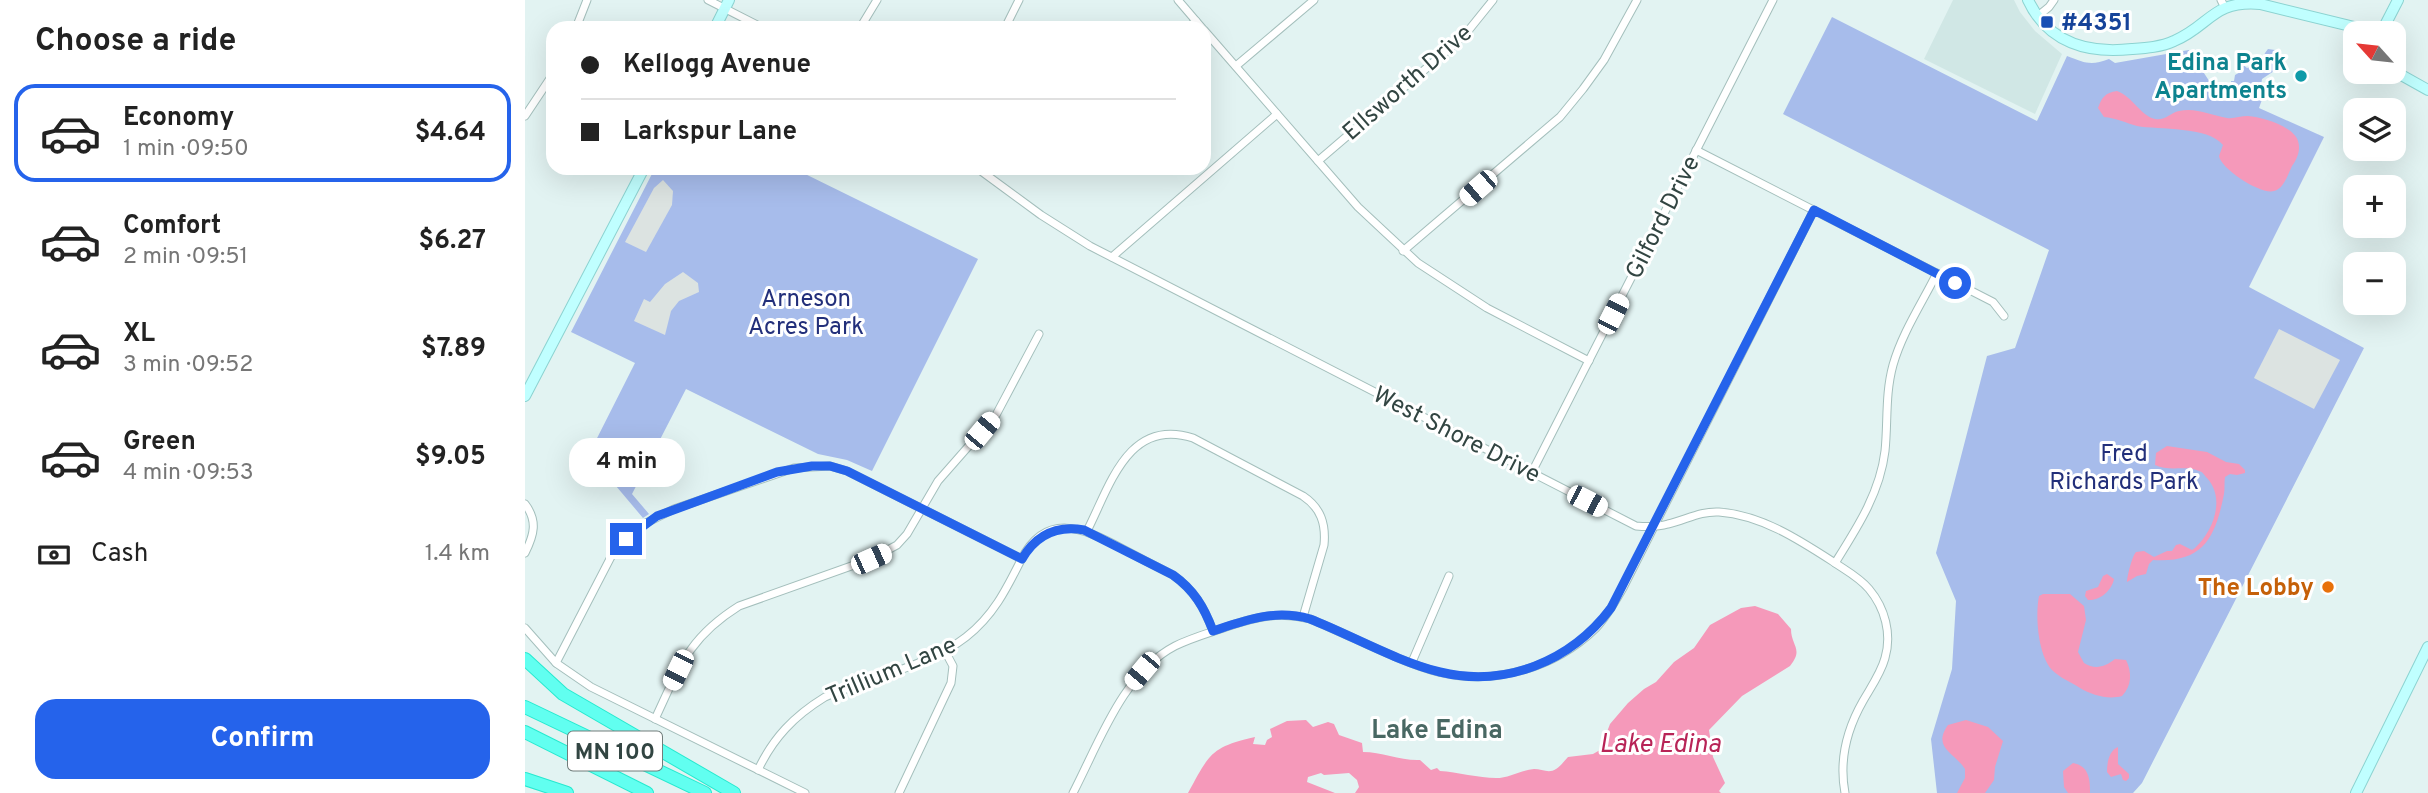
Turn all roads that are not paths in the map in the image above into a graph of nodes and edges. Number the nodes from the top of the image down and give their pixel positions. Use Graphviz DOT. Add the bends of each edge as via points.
graph roads {
  1 [pos="587,0"];
  2 [pos="708,0"];
  3 [pos="877,0"];
  4 [pos="1019,0"];
  5 [pos="1178,0"];
  6 [pos="1314,0"];
  7 [pos="1493,0"];
  8 [pos="1637,0"];
  9 [pos="1773,0"];
  10 [pos="2028,0"];
  11 [pos="2054,0"];
  12 [pos="2398,0"];
  13 [pos="2242,1"];
  14 [pos="2223,3"];
  15 [pos="727,4"];
  16 [pos="2038,16"];
  17 [pos="579,21"];
  18 [pos="718,21"];
  19 [pos="752,21"];
  20 [pos="864,21"];
  21 [pos="1008,21"];
  22 [pos="1196,21"];
  23 [pos="2387,21"];
  24 [pos="2343,24"];
  25 [pos="1211,38"];
  26 [pos="1235,66"];
  27 [pos="2406,78"];
  28 [pos="546,84"];
  29 [pos="2428,90"];
  30 [pos="1277,114"];
  31 [pos="525,116"];
  32 [pos="1696,150"];
  33 [pos="1318,161"];
  34 [pos="1211,171"];
  35 [pos="639,175"];
  36 [pos="987,175"];
  37 [pos="1207,175"];
  38 [pos="1814,210"];
  39 [pos="1403,251"];
  40 [pos="1112,257"];
  41 [pos="1937,273"];
  42 [pos="2004,316"];
  43 [pos="1039,334"];
  44 [pos="1589,360"];
  45 [pos="525,396"];
  46 [pos="1532,472"];
  47 [pos="525,504"];
  48 [pos="922,508"];
  49 [pos="1655,526"];
  50 [pos="1087,531"];
  51 [pos="525,553"];
  52 [pos="1022,559"];
  53 [pos="1835,563"];
  54 [pos="1449,576"];
  55 [pos="1303,617"];
  56 [pos="525,628"];
  57 [pos="1213,631"];
  58 [pos="2428,647"];
  59 [pos="945,651"];
  60 [pos="525,659"];
  61 [pos="1412,662"];
  62 [pos="556,663"];
  63 [pos="525,707"];
  64 [pos="655,719"];
  65 [pos="525,732"];
  66 [pos="758,770"];
  67 [pos="525,779"];
  68 [pos="567,793"];
  69 [pos="647,793"];
  70 [pos="705,793"];
  71 [pos="734,793"];
  72 [pos="804,793"];
  73 [pos="899,793"];
  74 [pos="1073,793"];
  75 [pos="1845,793"];
  76 [pos="2356,793"];
  1 -- 17 [label="street"];
  2 -- 15 [label="street"];
  3 -- 20 [label="street"];
  4 -- 21 [label="street"];
  5 -- 22 [label="street"];
  6 -- 26 [label="street"];
  7 -- 33 [label="street, Ellsworth Drive" via="1450,48"];
  8 -- 39 [label="street" via="1604,60 1560,117"];
  9 -- 32 [label="street, Gilford Drive"];
  10 -- 16 [label="street"];
  11 -- 16 [label="street"];
  12 -- 23 [label="street"];
  13 -- 14 [label="street"];
  13 -- 24 [label="street"];
  14 -- 16 [label="street" via="2175,40 2118,51 2068,41"];
  15 -- 18 [label="street"];
  15 -- 19 [label="street"];
  25 -- 26 [label="street"];
  26 -- 30 [label="street"];
  27 -- 29 [label="street"];
  28 -- 31 [label="street"];
  30 -- 33 [label="street"];
  30 -- 34 [label="street"];
  32 -- 38 [label="street"];
  32 -- 44 [label="street, Gilford Drive"];
  33 -- 39 [label="street"];
  35 -- 45 [label="street"];
  36 -- 40 [label="street, West Shore Drive" via="1065,232"];
  37 -- 40 [label="street"];
  38 -- 41 [label="street"];
  38 -- 49 [label="street"];
  39 -- 44 [label="street" via="1487,309"];
  40 -- 46 [label="street, West Shore Drive"];
  41 -- 42 [label="street" via="1993,302"];
  41 -- 53 [label="street" via="1893,363 1887,386 1885,453 1878,479 1863,517"];
  43 -- 48 [label="street" via="996,415 938,481"];
  44 -- 46 [label="street, Gilford Drive"];
  46 -- 49 [label="street, West Shore Drive" via="1636,526"];
  47 -- 51 [label="street" via="534,522"];
  48 -- 52 [label="street"];
  48 -- 62 [label="street" via="847,471 812,466 777,472 657,516 613,553"];
  48 -- 64 [label="street" via="907,534 885,553 749,602 719,618 689,650"];
  49 -- 53 [label="street, West Shore Drive" via="1707,513 1727,513 1787,533"];
  49 -- 61 [label="street" via="1598,626 1562,654 1520,672 1478,677"];
  50 -- 52 [label="street, Trillium Lane" via="1072,528 1047,533"];
  50 -- 55 [label="street" via="1122,462 1140,442 1153,436 1193,438 1303,496 1319,512 1324,545"];
  50 -- 57 [label="street, Trillium Lane" via="1186,584"];
  52 -- 59 [label="street, Trillium Lane" via="996,607 965,639"];
  53 -- 75 [label="street, West Shore Drive" via="1868,586 1884,612 1888,643 1846,742"];
  54 -- 61 [label="street"];
  55 -- 57 [label="street" via="1257,616"];
  55 -- 61 [label="street"];
  56 -- 62 [label="street"];
  57 -- 74 [label="street" via="1175,646 1142,671 1119,704"];
  58 -- 76 [label="street"];
  59 -- 66 [label="street, Trillium Lane" via="807,708 778,735"];
  59 -- 73 [label="street" via="953,666 951,683"];
  60 -- 71 [label="highway" via="563,694"];
  62 -- 64 [label="street" via="591,688"];
  63 -- 70 [label="highway, MN 100"];
  64 -- 66 [label="street"];
  65 -- 69 [label="highway, MN 100"];
  66 -- 72 [label="street"];
  67 -- 68 [label="highway"];
}
